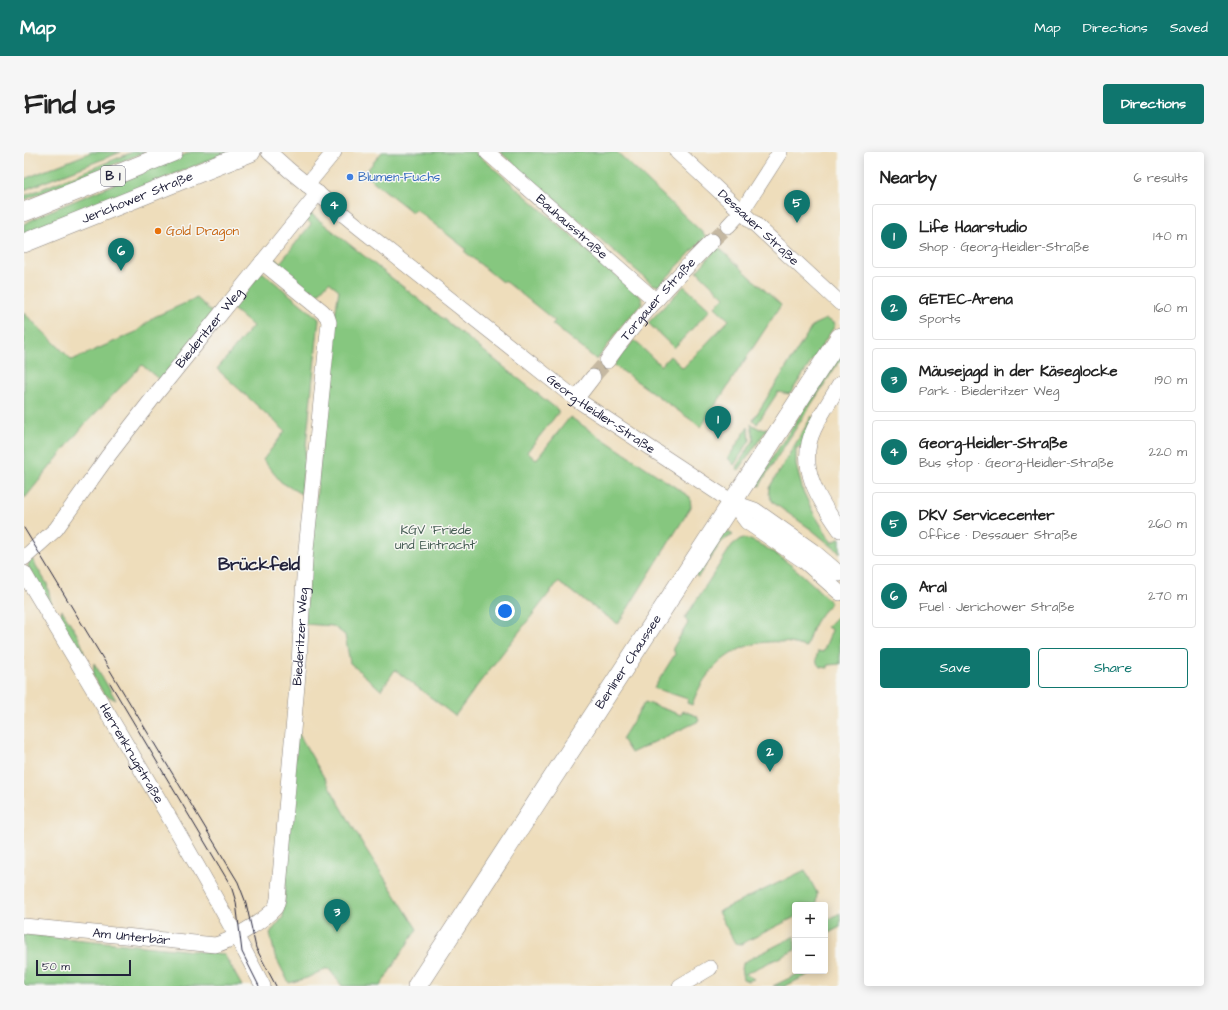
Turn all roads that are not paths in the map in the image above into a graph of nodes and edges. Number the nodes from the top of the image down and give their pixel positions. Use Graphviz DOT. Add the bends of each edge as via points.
graph roads {
  1 [pos="173,152"];
  2 [pos="251,152"];
  3 [pos="269,152"];
  4 [pos="334,152"];
  5 [pos="487,152"];
  6 [pos="677,152"];
  7 [pos="780,152"];
  8 [pos="312,189"];
  9 [pos="742,211"];
  10 [pos="24,212"];
  11 [pos="728,226"];
  12 [pos="712,241"];
  13 [pos="24,243"];
  14 [pos="262,262"];
  15 [pos="656,301"];
  16 [pos="840,303"];
  17 [pos="840,337"];
  18 [pos="607,361"];
  19 [pos="593,377"];
  20 [pos="840,384"];
  21 [pos="576,399"];
  22 [pos="732,502"];
  23 [pos="840,530"];
  24 [pos="24,558"];
  25 [pos="24,573"];
  26 [pos="840,574"];
  27 [pos="839,590"];
  28 [pos="24,926"];
  29 [pos="236,935"];
  30 [pos="710,968"];
  31 [pos="263,986"];
  32 [pos="416,986"];
  33 [pos="680,986"];
  1 -- 10 [label="main road, B 1"];
  2 -- 13 [label="main road, Jerichower Straße / B 1"];
  3 -- 8 [label="street, Georg-Heidler-Straße"];
  4 -- 8 [label="street"];
  5 -- 15 [label="street, Bauhausstraße"];
  6 -- 9 [label="street, Dessauer Straße"];
  7 -- 9 [label="street"];
  8 -- 14 [label="street, Biederitzer Weg"];
  8 -- 21 [label="street, Georg-Heidler-Straße"];
  9 -- 11 [label="street"];
  9 -- 16 [label="street, Dessauer Straße"];
  12 -- 15 [label="street, Torgauer Straße"];
  14 -- 24 [label="street, Biederitzer Weg" via="156,394 56,528"];
  14 -- 29 [label="street, Biederitzer Weg" via="322,311 329,322 305,554 299,663 278,899 274,908 265,917"];
  15 -- 18 [label="street, Torgauer Straße"];
  17 -- 22 [label="main road, Berliner Chaussee"];
  19 -- 21 [label="street"];
  20 -- 23 [label="street" via="814,429 808,446 807,460 815,490"];
  21 -- 22 [label="street, Georg-Heidler-Straße"];
  22 -- 26 [label="street" via="755,510 813,551"];
  22 -- 27 [label="street" via="747,522 804,561"];
  22 -- 32 [label="main road, Berliner Chaussee"];
  25 -- 29 [label="street, Herrenkrugstraße" via="164,807"];
  28 -- 29 [label="street, Am Unterbär" via="215,944"];
  29 -- 31 [label="street, Herrenkrugstraße"];
  30 -- 33 [label="street"];
}
